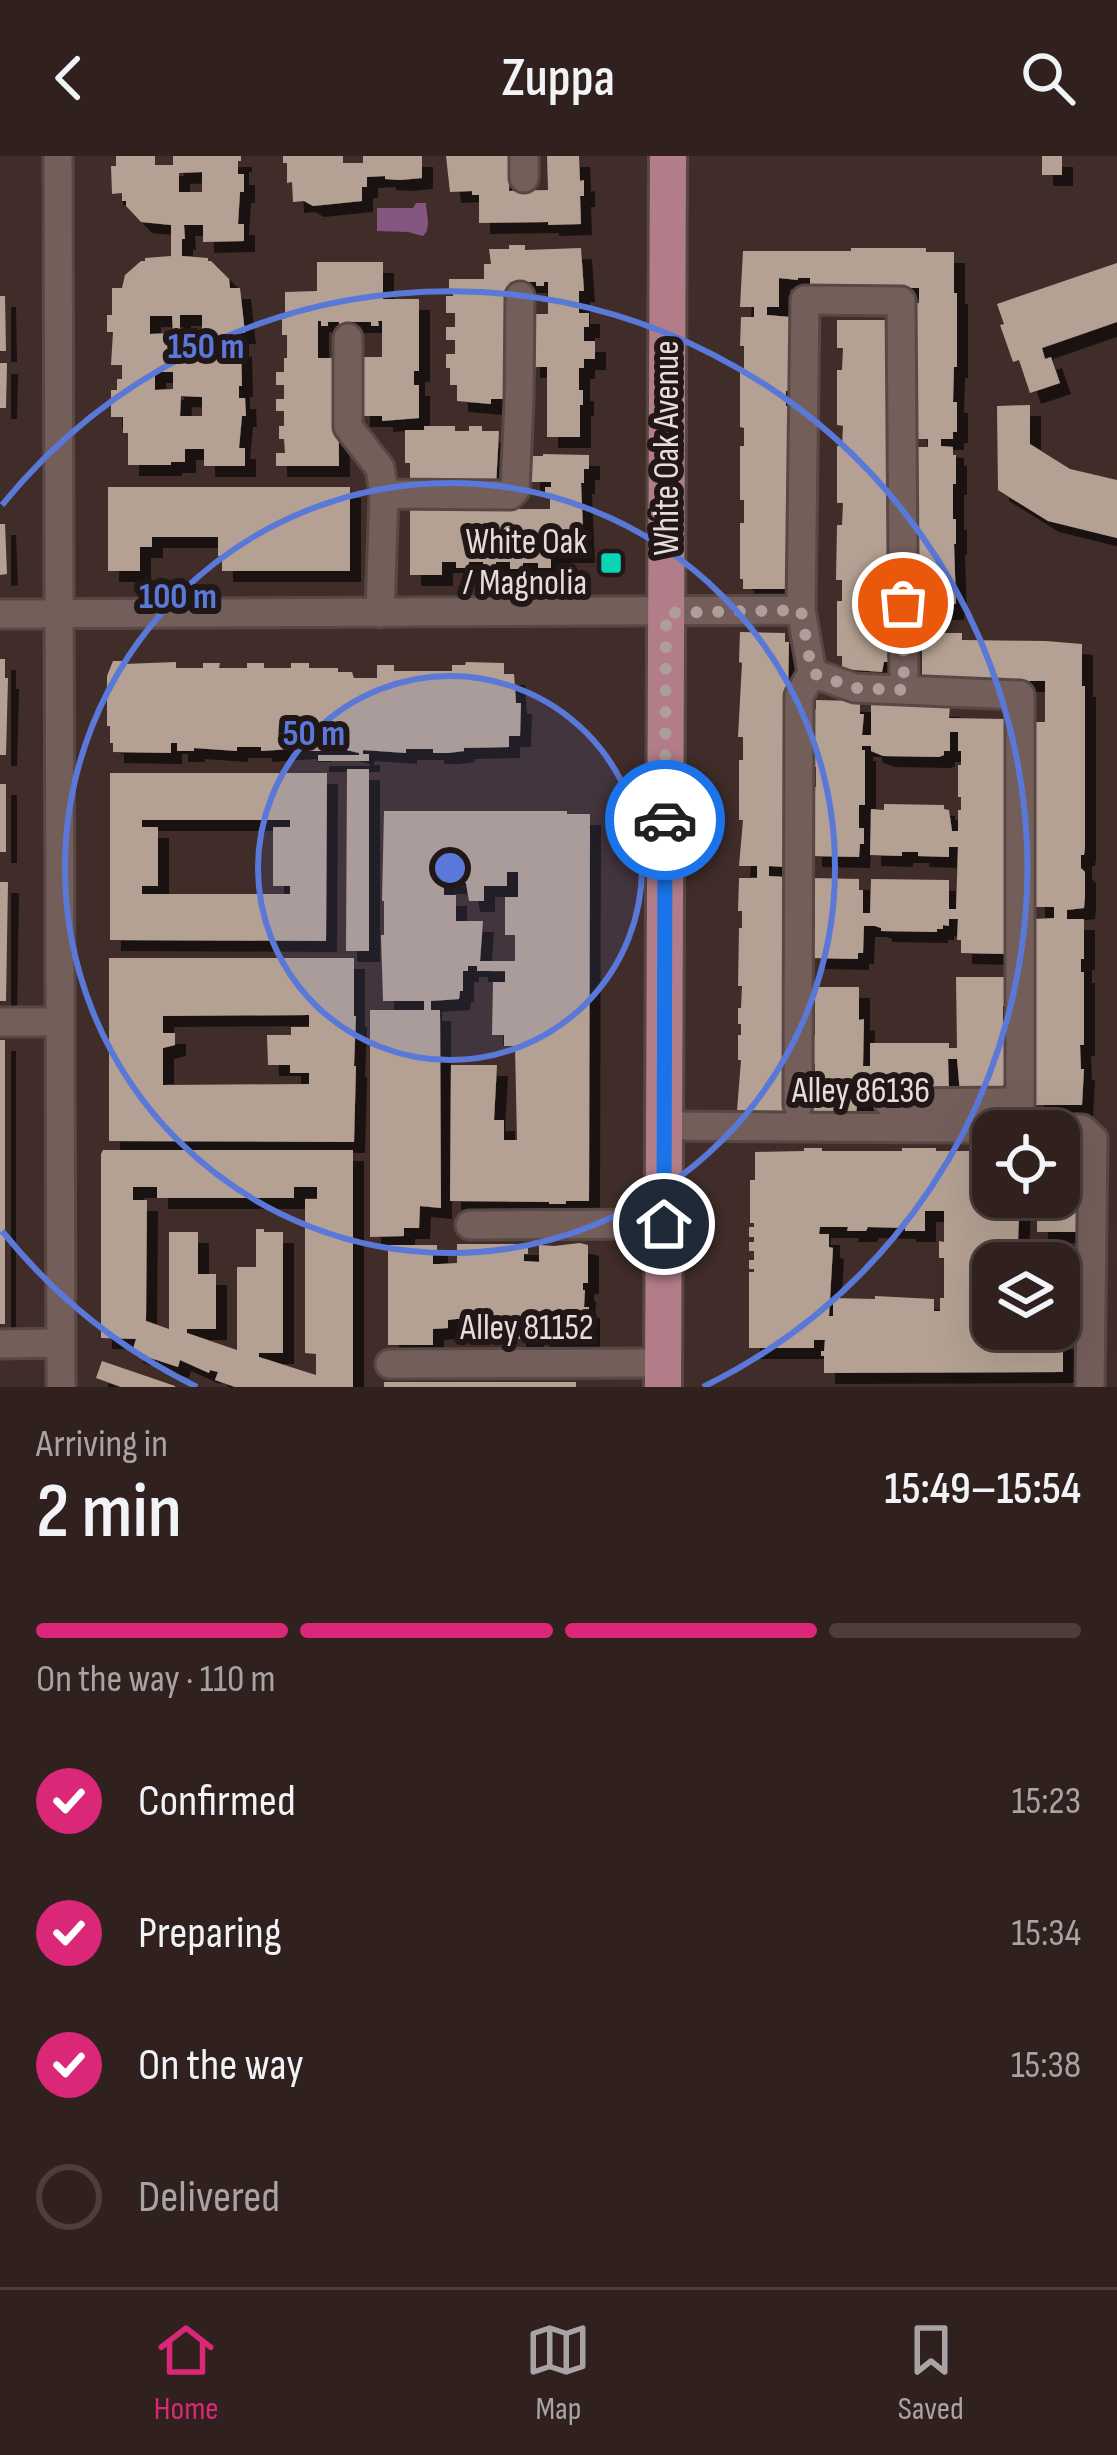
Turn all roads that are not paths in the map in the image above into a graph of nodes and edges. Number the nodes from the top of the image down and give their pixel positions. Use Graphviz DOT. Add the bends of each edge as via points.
graph roads {
  1 [pos="58,156"];
  2 [pos="668,156"];
  3 [pos="520,296"];
  4 [pos="348,338"];
  5 [pos="384,494"];
  6 [pos="801,610"];
  7 [pos="380,613"];
  8 [pos="666,613"];
  9 [pos="0,614"];
  10 [pos="59,614"];
  11 [pos="812,673"];
  12 [pos="904,690"];
  13 [pos="0,1022"];
  14 [pos="60,1022"];
  15 [pos="889,1103"];
  16 [pos="798,1105"];
  17 [pos="664,1126"];
  18 [pos="664,1224"];
  19 [pos="470,1225"];
  20 [pos="61,1343"];
  21 [pos="0,1344"];
  22 [pos="390,1364"];
  23 [pos="663,1375"];
  24 [pos="61,1387"];
  25 [pos="1090,1387"];
  1 -- 10 [label="street"];
  2 -- 8 [label="main road, White Oak Avenue"];
  3 -- 5 [label="street" via="515,490"];
  4 -- 5 [label="street" via="348,427 380,468"];
  5 -- 7 [label="street"];
  6 -- 8 [label="street"];
  6 -- 11 [label="street"];
  6 -- 12 [label="street" via="805,300 902,301"];
  7 -- 8 [label="street"];
  7 -- 10 [label="street"];
  8 -- 17 [label="main road, White Oak Avenue"];
  9 -- 10 [label="street"];
  10 -- 14 [label="street"];
  11 -- 12 [label="street" via="855,688"];
  11 -- 16 [label="street" via="799,696"];
  12 -- 15 [label="street" via="1020,695 1020,1102"];
  13 -- 14 [label="street"];
  14 -- 20 [label="street"];
  17 -- 18 [label="main road, White Oak Avenue"];
  17 -- 25 [label="street, Alley 86136" via="1082,1129 1093,1139"];
  18 -- 19 [label="street"];
  18 -- 23 [label="main road, White Oak Avenue"];
  20 -- 21 [label="street"];
  20 -- 24 [label="street"];
  22 -- 23 [label="street, Alley 81152"];
}
